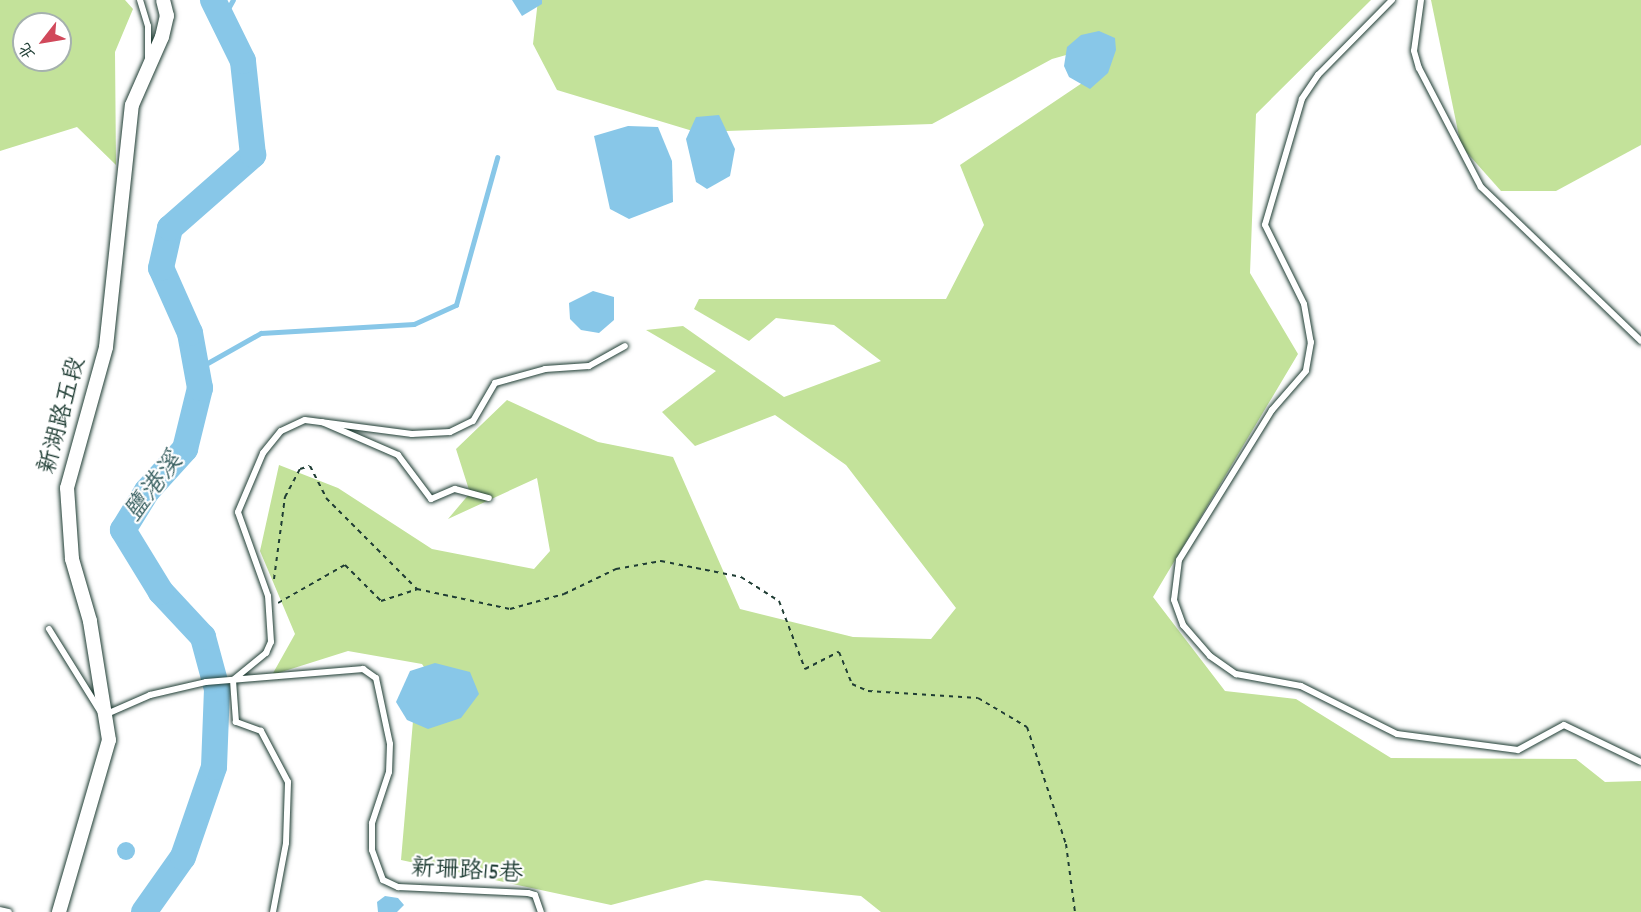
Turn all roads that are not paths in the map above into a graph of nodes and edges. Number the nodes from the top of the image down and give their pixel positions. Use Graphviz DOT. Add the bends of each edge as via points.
graph roads {
  1 [pos="140,0"];
  2 [pos="163,0"];
  3 [pos="1392,0"];
  4 [pos="1421,0"];
  5 [pos="147,68"];
  6 [pos="1641,341"];
  7 [pos="625,346"];
  8 [pos="320,421"];
  9 [pos="489,498"];
  10 [pos="49,629"];
  11 [pos="233,680"];
  12 [pos="109,718"];
  13 [pos="1641,762"];
  14 [pos="0,910"];
  15 [pos="9,912"];
  16 [pos="59,912"];
  17 [pos="273,912"];
  18 [pos="541,912"];
  1 -- 5 [label="lane" via="148,26"];
  2 -- 5 [label="street, 新湖路五段" via="167,16"];
  3 -- 13 [label="lane" via="1318,75 1302,99 1265,225 1304,304 1311,342 1306,371 1272,410 1179,560 1174,600 1182,625 1210,656 1236,674 1301,686 1397,734 1518,750 1564,725"];
  4 -- 6 [label="lane" via="1414,51 1419,68 1481,187"];
  5 -- 12 [label="street, 新湖路五段" via="132,105 106,347 67,488 72,559"];
  7 -- 8 [label="lane" via="589,366 545,369 495,383 473,421 450,432 412,434"];
  8 -- 9 [label="lane" via="398,455 431,500 455,489"];
  8 -- 11 [label="lane" via="293,424 272,440 241,498 238,512 268,596 272,642 266,654"];
  10 -- 12 [label="lane"];
  11 -- 12 [label="lane, 新珊路15巷" via="150,695"];
  11 -- 17 [label="lane" via="236,722 261,731 288,782 286,843"];
  11 -- 18 [label="lane, 新珊路15巷" via="363,669 376,678 390,744 389,772 372,823 377,872 398,887 528,893 535,895"];
  12 -- 16 [label="street, 新湖路五段" via="89,824"];
  14 -- 15 [label="lane"];
}
